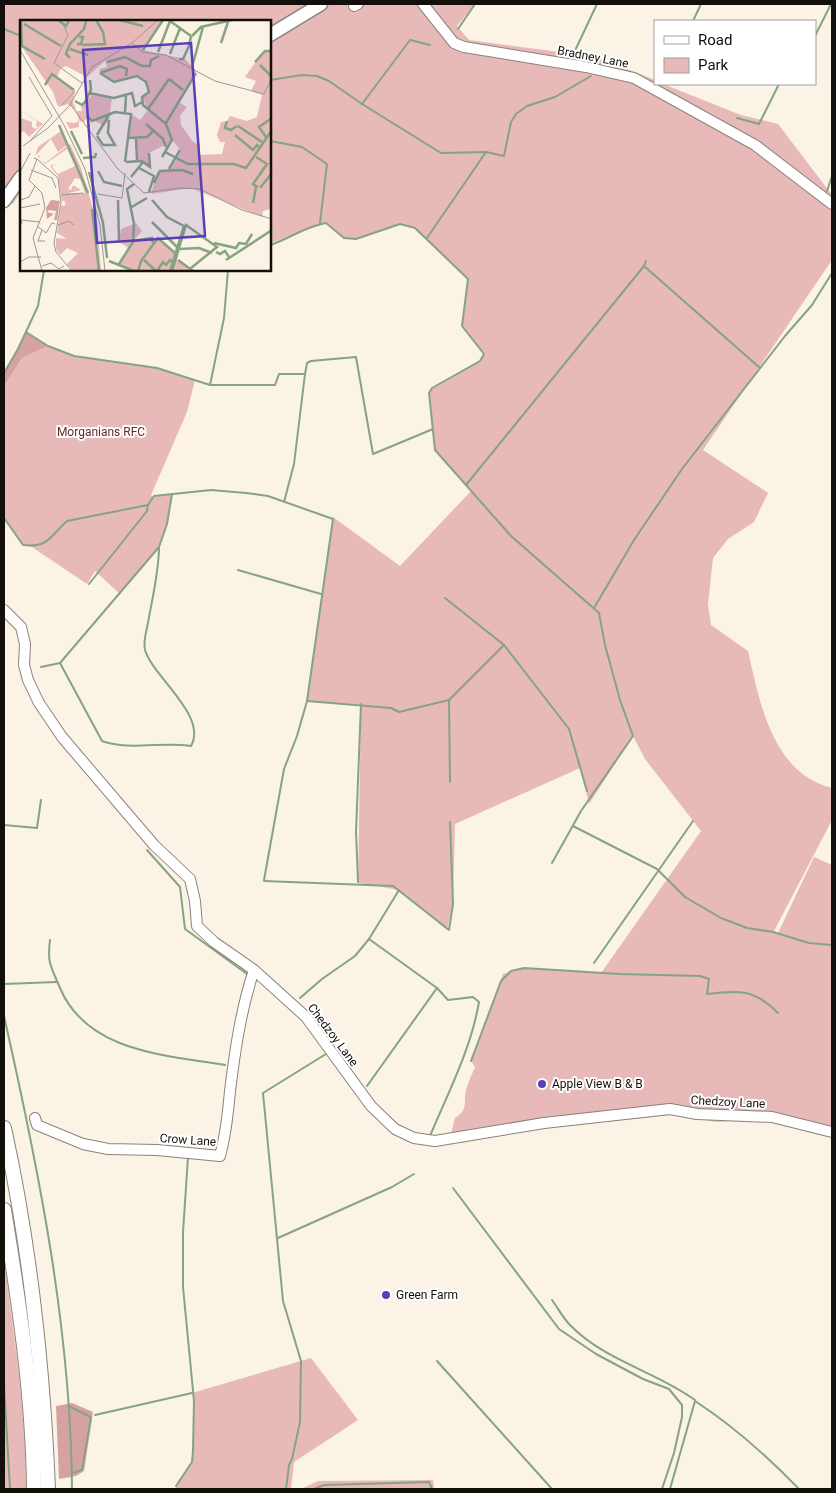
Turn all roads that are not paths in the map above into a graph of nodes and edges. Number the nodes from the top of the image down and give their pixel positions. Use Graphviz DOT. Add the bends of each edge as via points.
graph roads {
  1 [pos="320,4"];
  2 [pos="423,4"];
  3 [pos="271,34"];
  4 [pos="20,178"];
  5 [pos="4,201"];
  6 [pos="832,204"];
  7 [pos="4,610"];
  8 [pos="254,970"];
  9 [pos="35,1118"];
  10 [pos="4,1128"];
  11 [pos="832,1132"];
  12 [pos="4,1210"];
  13 [pos="34,1489"];
  14 [pos="48,1489"];
  1 -- 3 [label="main road"];
  2 -- 6 [label="street, Bradney Lane" via="454,43 464,47 634,78 755,145"];
  4 -- 5 [label="main road"];
  7 -- 8 [label="street, Chedzoy Lane" via="21,627 28,680 62,737 154,845 190,879 197,926"];
  8 -- 9 [label="street, Crow Lane" via="244,999 230,1092 228,1129 220,1156 108,1149 83,1144 37,1125"];
  8 -- 11 [label="street, Chedzoy Lane" via="306,1017 371,1106 395,1129 414,1138 441,1140 536,1124 670,1109 697,1114 772,1117"];
  10 -- 14 [label="highway" via="14,1172 38,1342"];
  12 -- 13 [label="highway" via="16,1280"];
}
